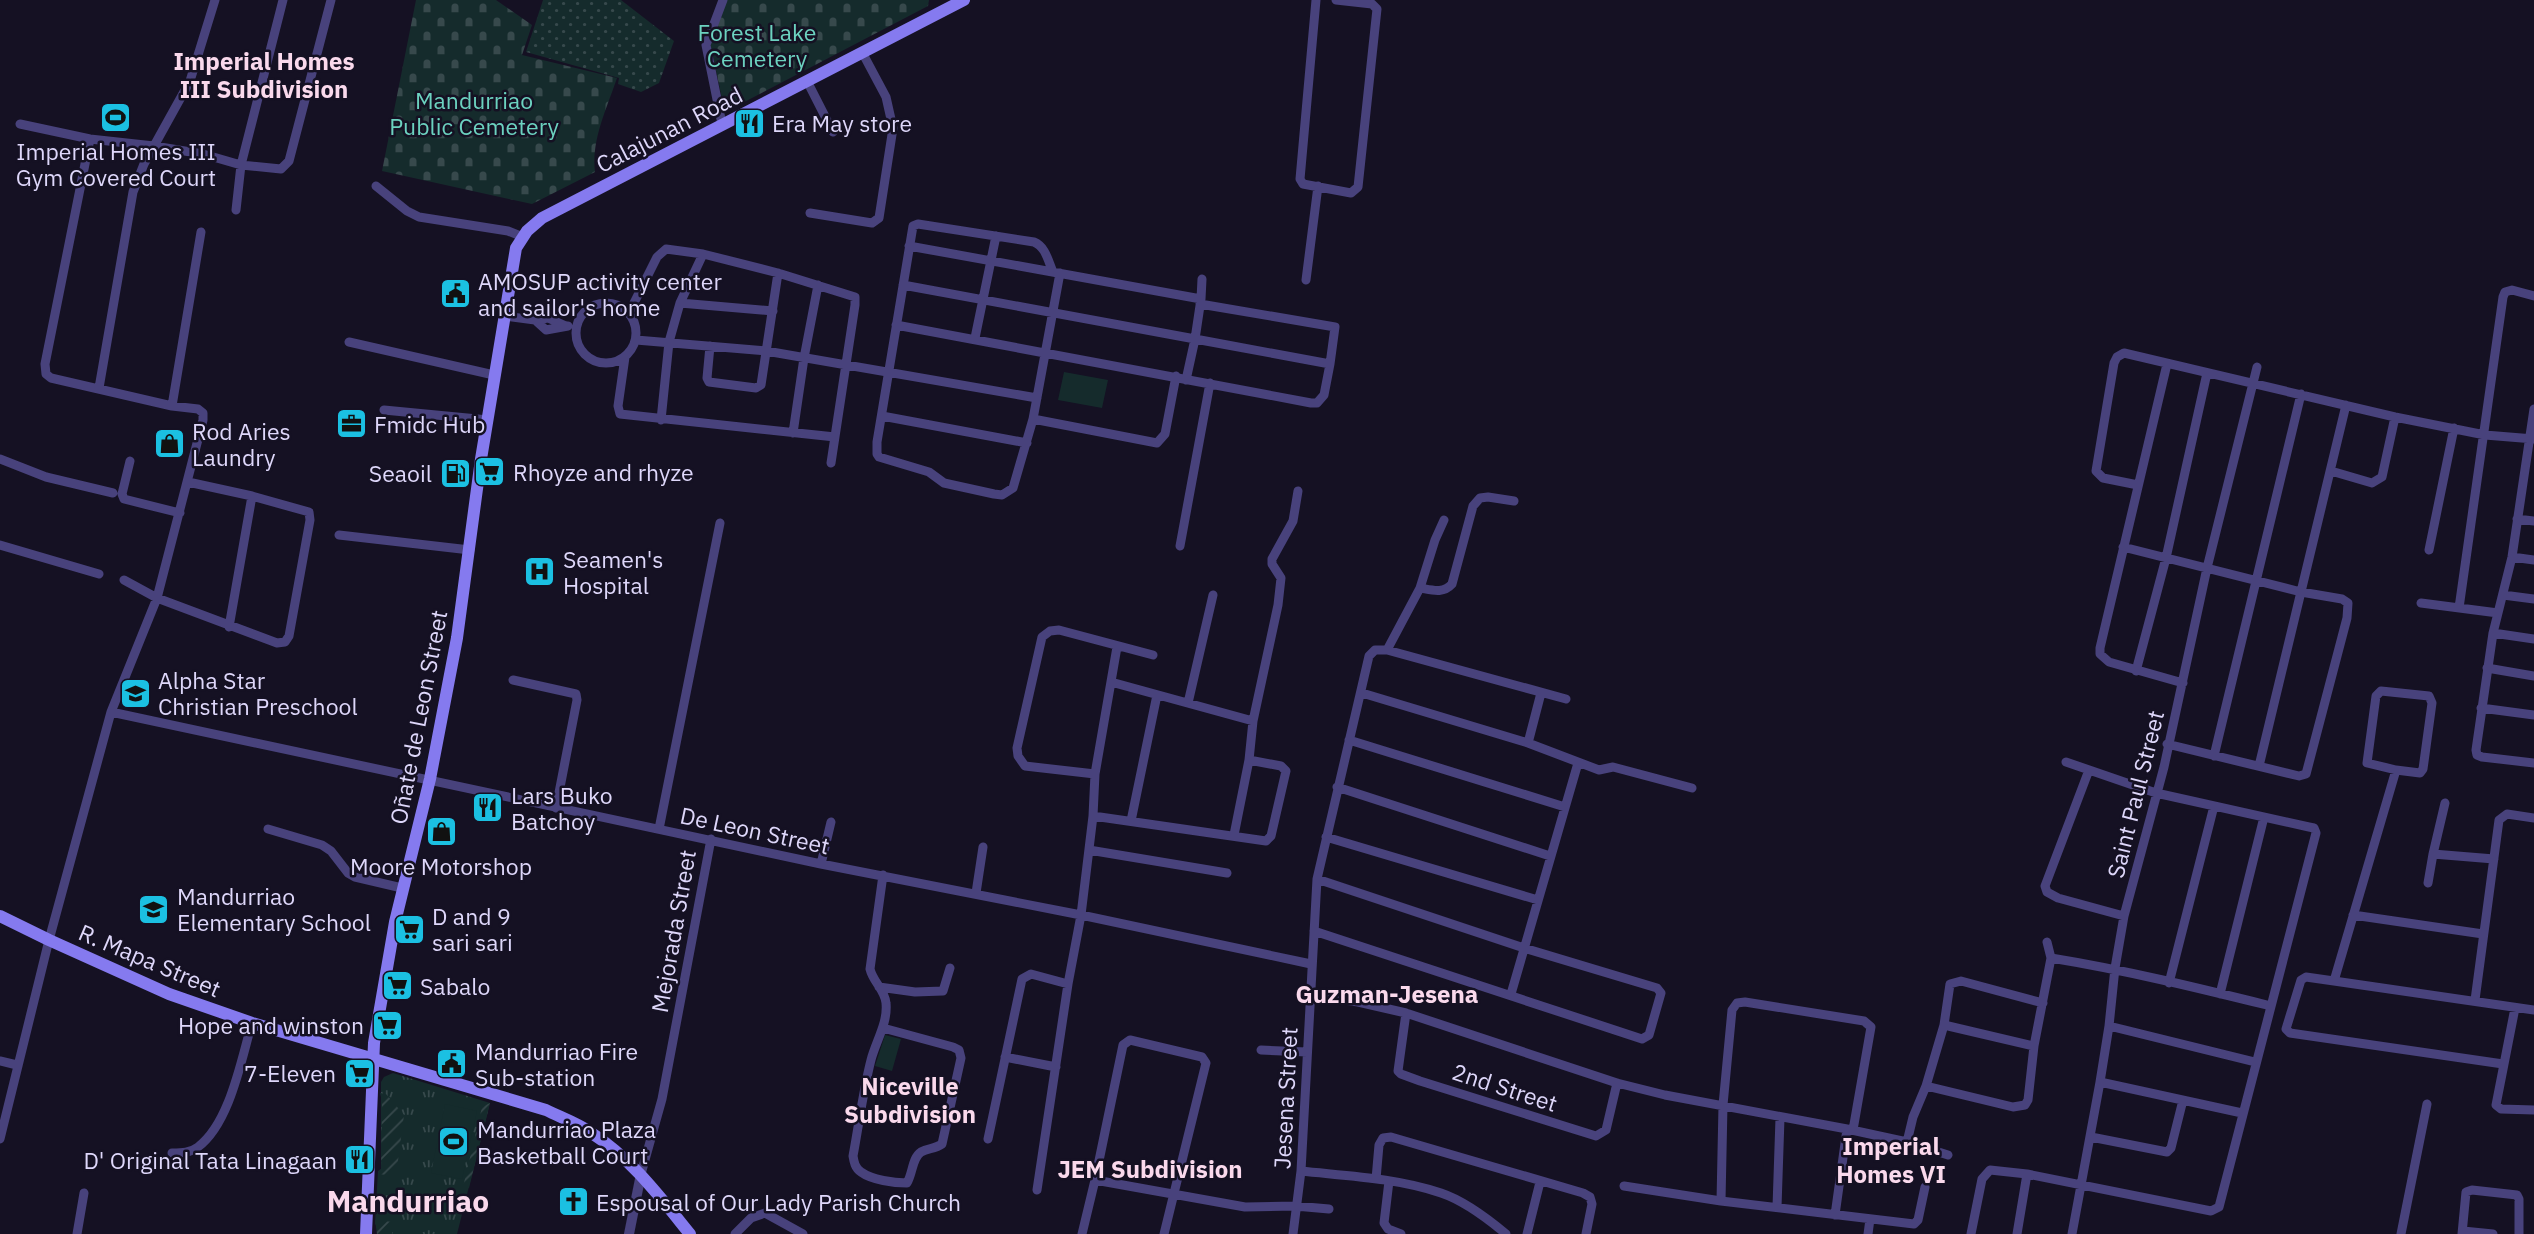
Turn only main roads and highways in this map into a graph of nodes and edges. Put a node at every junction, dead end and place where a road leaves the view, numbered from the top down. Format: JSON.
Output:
{"nodes":[{"id":1,"x":964,"y":0,"type":"edge"},
{"id":2,"x":542,"y":218,"type":"joint"},
{"id":3,"x":0,"y":916,"type":"edge"},
{"id":4,"x":371,"y":1059,"type":"junction"},
{"id":5,"x":366,"y":1234,"type":"edge"},
{"id":6,"x":690,"y":1234,"type":"edge"}],
"edges":[{"from":1,"to":2,"type":"main road","name":"Calajunan Road"},
{"from":2,"to":4,"type":"main road","name":"Oñate de Leon Street"},
{"from":3,"to":4,"type":"main road","name":"R. Mapa Street"},
{"from":4,"to":5,"type":"main road","name":"Oñate de Leon Street"},
{"from":4,"to":6,"type":"main road","name":"R. Mapa Street"}]}
